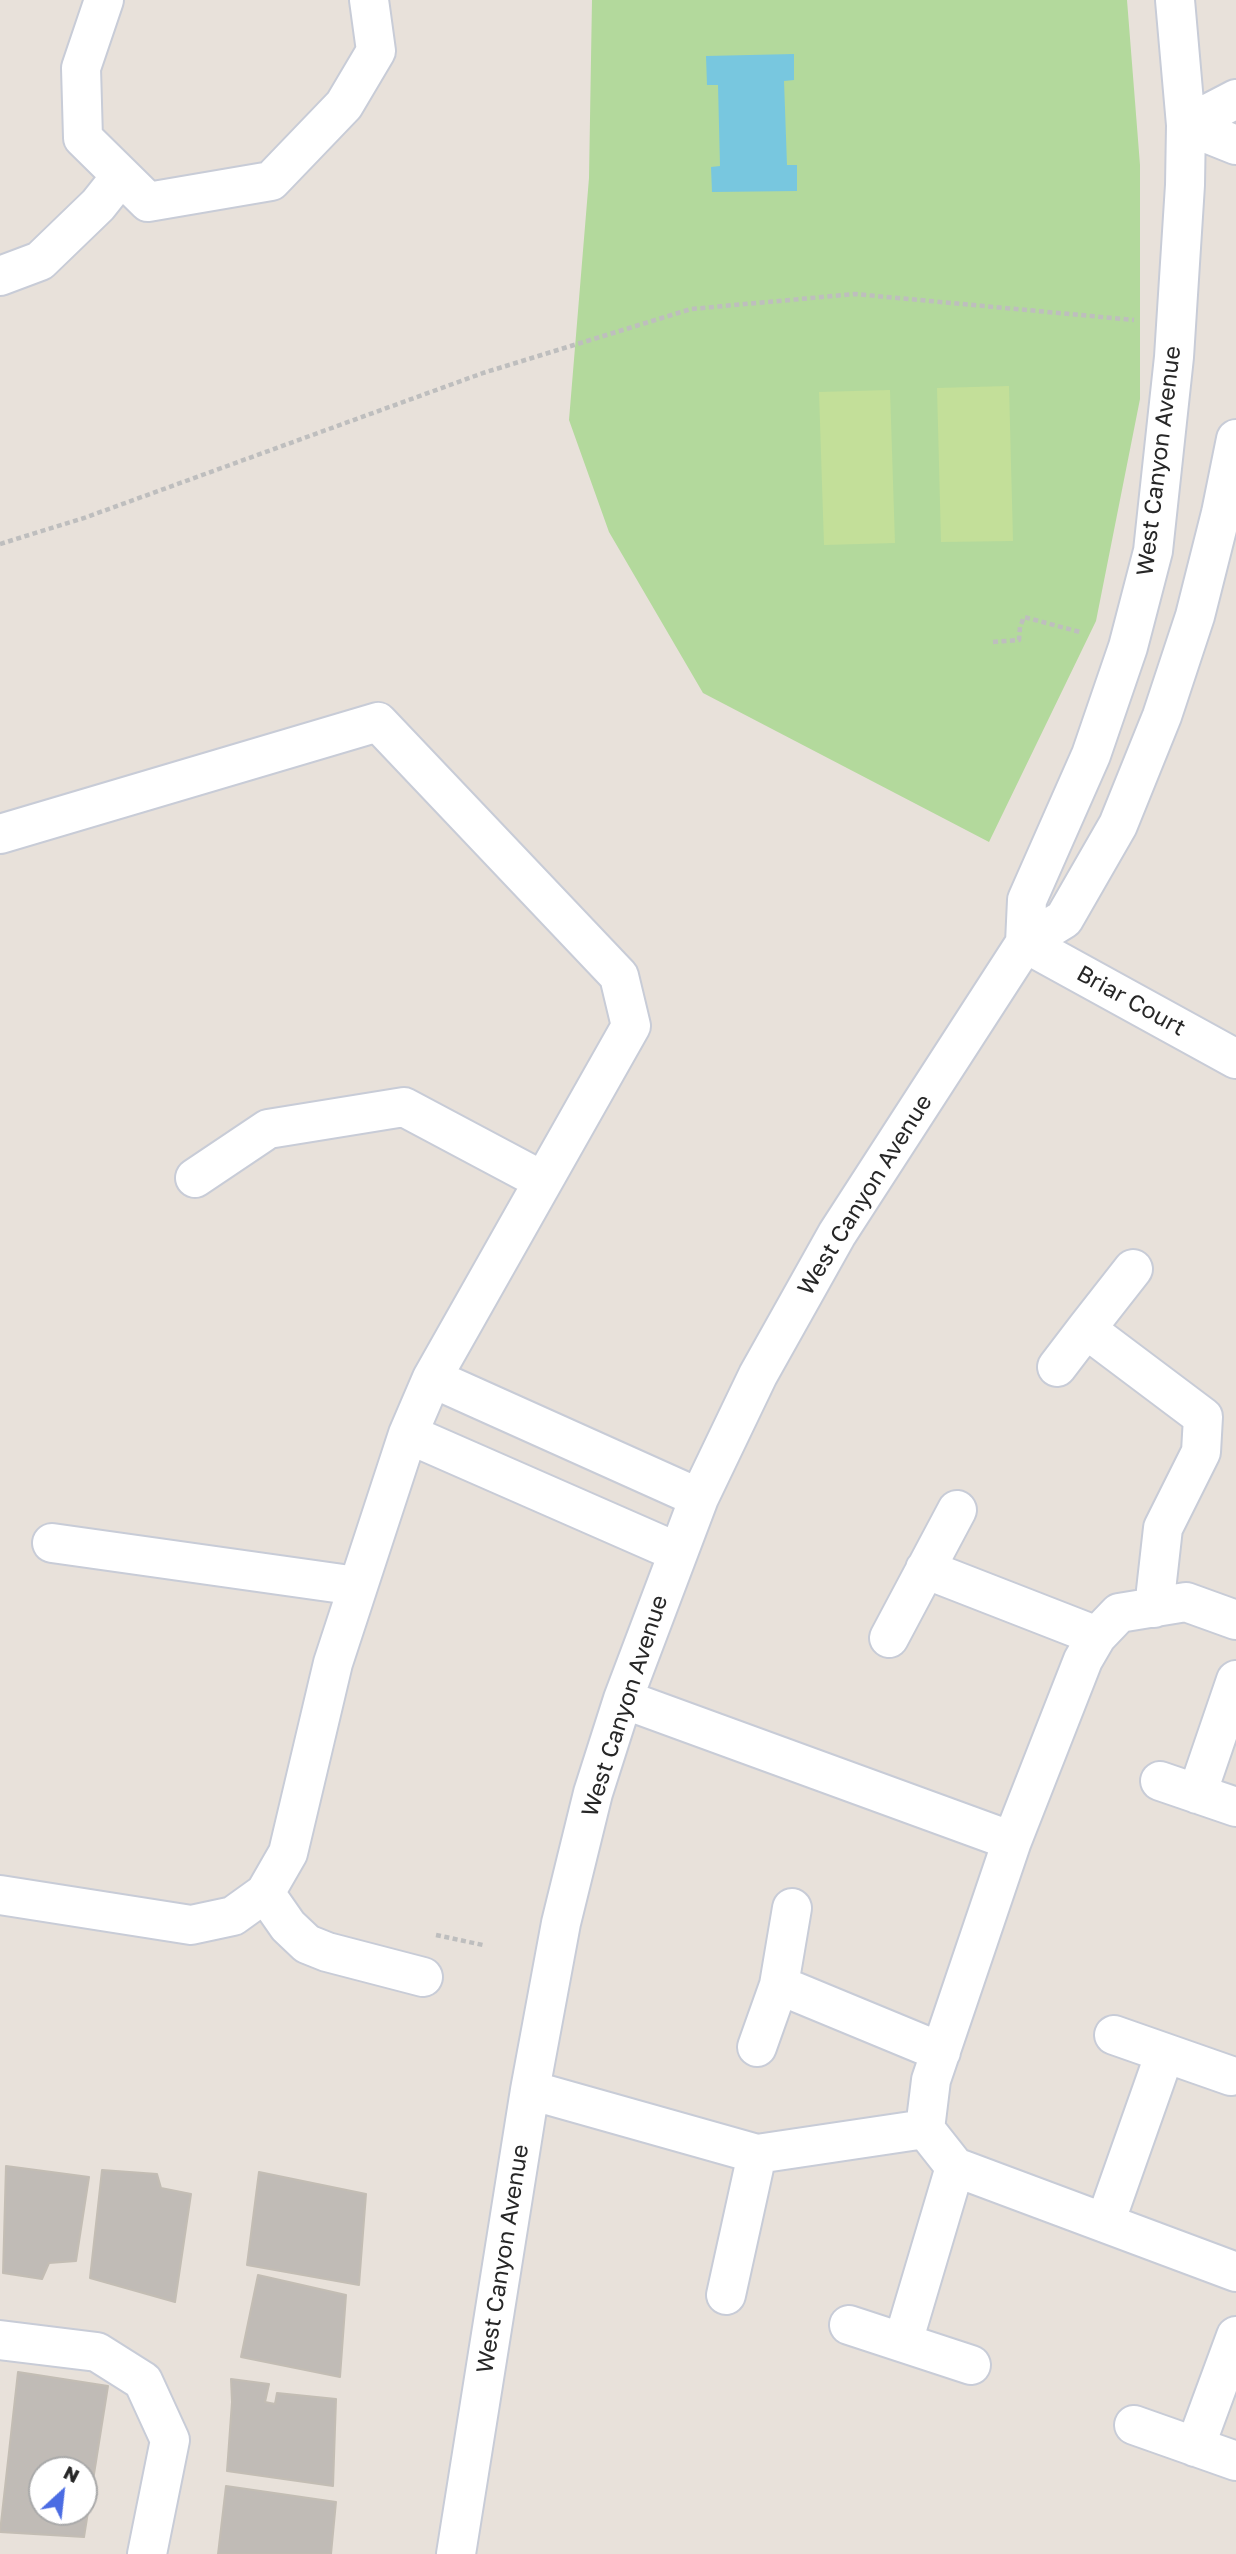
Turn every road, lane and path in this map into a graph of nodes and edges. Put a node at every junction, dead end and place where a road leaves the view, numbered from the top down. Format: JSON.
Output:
{"nodes":[{"id":1,"x":104,"y":0,"type":"edge"},
{"id":2,"x":369,"y":0,"type":"edge"},
{"id":3,"x":1175,"y":0,"type":"edge"},
{"id":4,"x":1236,"y":99,"type":"edge"},
{"id":5,"x":1186,"y":125,"type":"junction"},
{"id":6,"x":1236,"y":145,"type":"edge"},
{"id":7,"x":121,"y":176,"type":"junction"},
{"id":8,"x":0,"y":276,"type":"edge"},
{"id":9,"x":1176,"y":324,"type":"junction"},
{"id":10,"x":1236,"y":439,"type":"edge"},
{"id":11,"x":0,"y":544,"type":"edge"},
{"id":12,"x":1080,"y":632,"type":"dead end"},
{"id":13,"x":993,"y":642,"type":"dead end"},
{"id":14,"x":0,"y":834,"type":"edge"},
{"id":15,"x":1025,"y":943,"type":"junction"},
{"id":16,"x":1236,"y":1059,"type":"edge"},
{"id":17,"x":195,"y":1178,"type":"dead end"},
{"id":18,"x":543,"y":1181,"type":"junction"},
{"id":19,"x":1133,"y":1269,"type":"dead end"},
{"id":20,"x":1086,"y":1329,"type":"junction"},
{"id":21,"x":1057,"y":1367,"type":"dead end"},
{"id":22,"x":432,"y":1378,"type":"junction"},
{"id":23,"x":408,"y":1434,"type":"junction"},
{"id":24,"x":699,"y":1498,"type":"junction"},
{"id":25,"x":957,"y":1510,"type":"dead end"},
{"id":26,"x":52,"y":1543,"type":"dead end"},
{"id":27,"x":677,"y":1552,"type":"junction"},
{"id":28,"x":925,"y":1569,"type":"junction"},
{"id":29,"x":357,"y":1586,"type":"junction"},
{"id":30,"x":1154,"y":1608,"type":"junction"},
{"id":31,"x":1236,"y":1620,"type":"edge"},
{"id":32,"x":1097,"y":1636,"type":"junction"},
{"id":33,"x":889,"y":1639,"type":"dead end"},
{"id":34,"x":1236,"y":1681,"type":"edge"},
{"id":35,"x":623,"y":1699,"type":"junction"},
{"id":36,"x":1160,"y":1781,"type":"dead end"},
{"id":37,"x":1197,"y":1794,"type":"junction"},
{"id":38,"x":1236,"y":1807,"type":"edge"},
{"id":39,"x":1012,"y":1841,"type":"junction"},
{"id":40,"x":265,"y":1893,"type":"junction"},
{"id":41,"x":0,"y":1895,"type":"edge"},
{"id":42,"x":792,"y":1908,"type":"dead end"},
{"id":43,"x":423,"y":1977,"type":"dead end"},
{"id":44,"x":779,"y":1985,"type":"junction"},
{"id":45,"x":1114,"y":2035,"type":"dead end"},
{"id":46,"x":757,"y":2047,"type":"dead end"},
{"id":47,"x":941,"y":2052,"type":"junction"},
{"id":48,"x":1165,"y":2053,"type":"junction"},
{"id":49,"x":1231,"y":2076,"type":"dead end"},
{"id":50,"x":530,"y":2090,"type":"junction"},
{"id":51,"x":925,"y":2129,"type":"junction"},
{"id":52,"x":757,"y":2154,"type":"junction"},
{"id":53,"x":955,"y":2167,"type":"junction"},
{"id":54,"x":1105,"y":2223,"type":"junction"},
{"id":55,"x":1236,"y":2272,"type":"edge"},
{"id":56,"x":726,"y":2295,"type":"dead end"},
{"id":57,"x":849,"y":2325,"type":"dead end"},
{"id":58,"x":1236,"y":2336,"type":"edge"},
{"id":59,"x":0,"y":2340,"type":"edge"},
{"id":60,"x":903,"y":2343,"type":"junction"},
{"id":61,"x":971,"y":2365,"type":"dead end"},
{"id":62,"x":1134,"y":2425,"type":"dead end"},
{"id":63,"x":1195,"y":2446,"type":"junction"},
{"id":64,"x":1236,"y":2461,"type":"edge"},
{"id":65,"x":147,"y":2554,"type":"edge"},
{"id":66,"x":456,"y":2554,"type":"edge"}],
"edges":[{"from":1,"to":7,"type":"street"},
{"from":2,"to":7,"type":"street"},
{"from":3,"to":5,"type":"street","name":"West Canyon Avenue"},
{"from":4,"to":5,"type":"street"},
{"from":5,"to":6,"type":"street"},
{"from":5,"to":9,"type":"street","name":"West Canyon Avenue"},
{"from":7,"to":8,"type":"street"},
{"from":9,"to":11,"type":"path"},
{"from":9,"to":15,"type":"street","name":"West Canyon Avenue"},
{"from":10,"to":15,"type":"street","name":"West Canyon Avenue"},
{"from":12,"to":13,"type":"path"},
{"from":14,"to":18,"type":"street"},
{"from":15,"to":16,"type":"street","name":"Briar Court"},
{"from":15,"to":24,"type":"street","name":"West Canyon Avenue"},
{"from":17,"to":18,"type":"street"},
{"from":18,"to":22,"type":"street"},
{"from":19,"to":20,"type":"street"},
{"from":20,"to":21,"type":"street"},
{"from":20,"to":30,"type":"street"},
{"from":22,"to":23,"type":"street"},
{"from":22,"to":24,"type":"street"},
{"from":23,"to":27,"type":"street"},
{"from":23,"to":29,"type":"street"},
{"from":24,"to":27,"type":"street","name":"West Canyon Avenue"},
{"from":25,"to":28,"type":"street"},
{"from":26,"to":29,"type":"street"},
{"from":27,"to":35,"type":"street","name":"West Canyon Avenue"},
{"from":28,"to":32,"type":"street"},
{"from":28,"to":33,"type":"street"},
{"from":29,"to":40,"type":"street"},
{"from":30,"to":31,"type":"street"},
{"from":30,"to":32,"type":"street"},
{"from":32,"to":39,"type":"street"},
{"from":34,"to":37,"type":"street"},
{"from":35,"to":39,"type":"street"},
{"from":35,"to":50,"type":"street","name":"West Canyon Avenue"},
{"from":36,"to":37,"type":"street"},
{"from":37,"to":38,"type":"street"},
{"from":39,"to":47,"type":"street"},
{"from":40,"to":41,"type":"street"},
{"from":40,"to":43,"type":"street"},
{"from":42,"to":44,"type":"street"},
{"from":44,"to":46,"type":"street"},
{"from":44,"to":47,"type":"street"},
{"from":45,"to":48,"type":"street"},
{"from":47,"to":51,"type":"street"},
{"from":48,"to":49,"type":"street"},
{"from":48,"to":54,"type":"street"},
{"from":50,"to":52,"type":"street"},
{"from":50,"to":66,"type":"street","name":"West Canyon Avenue"},
{"from":51,"to":52,"type":"street"},
{"from":51,"to":53,"type":"street"},
{"from":52,"to":56,"type":"street"},
{"from":53,"to":54,"type":"street"},
{"from":53,"to":60,"type":"street"},
{"from":54,"to":55,"type":"street"},
{"from":57,"to":60,"type":"street"},
{"from":58,"to":63,"type":"street"},
{"from":59,"to":65,"type":"street"},
{"from":60,"to":61,"type":"street"},
{"from":62,"to":63,"type":"street"},
{"from":63,"to":64,"type":"street"}]}
